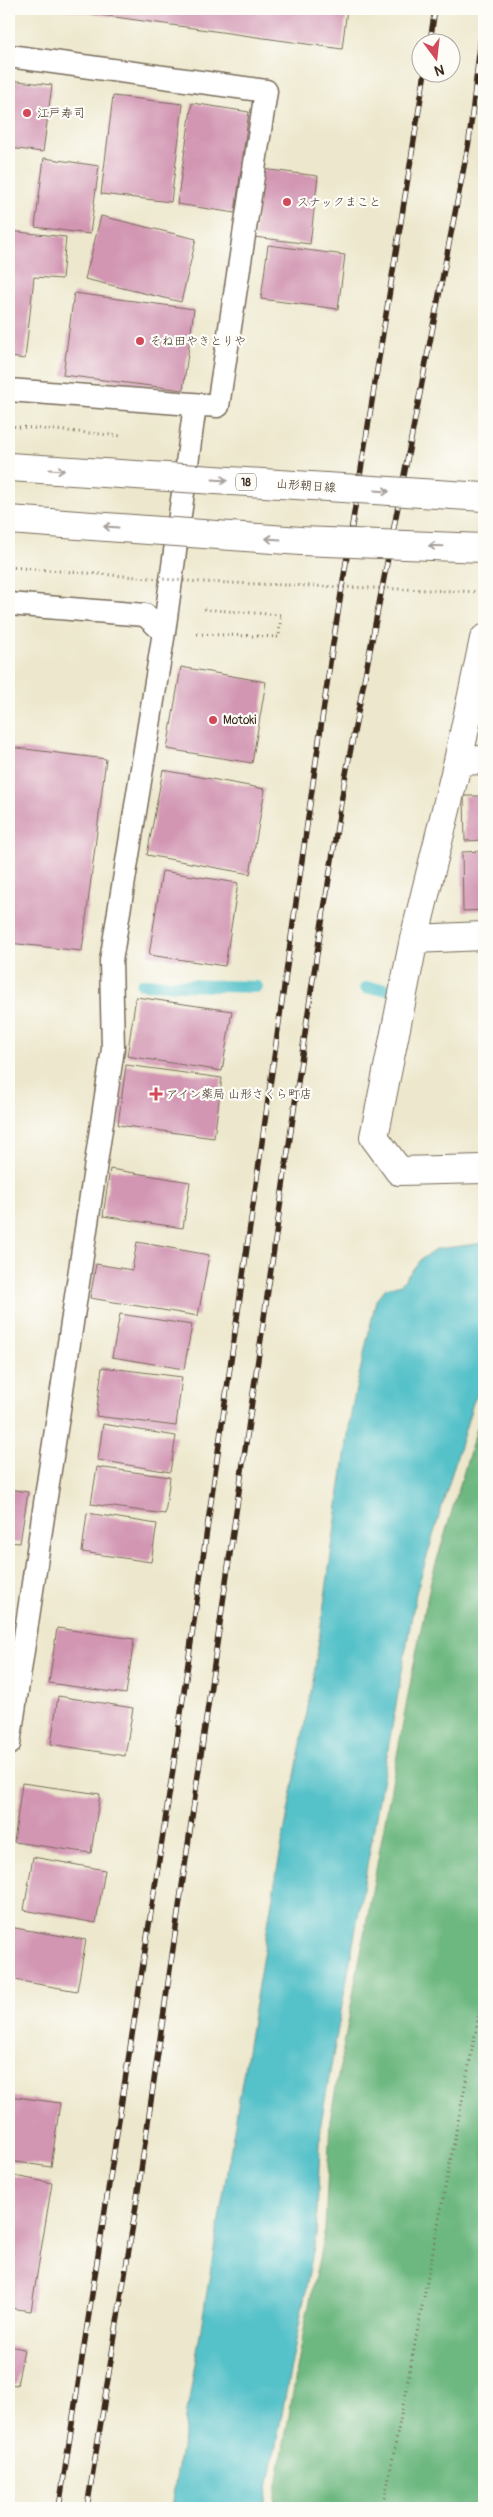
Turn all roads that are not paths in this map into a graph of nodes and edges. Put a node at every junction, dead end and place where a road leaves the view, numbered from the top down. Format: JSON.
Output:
{"nodes":[{"id":1,"x":9,"y":56,"type":"edge"},
{"id":2,"x":9,"y":390,"type":"edge"},
{"id":3,"x":195,"y":405,"type":"junction"},
{"id":4,"x":9,"y":467,"type":"edge"},
{"id":5,"x":484,"y":497,"type":"edge"},
{"id":6,"x":9,"y":520,"type":"edge"},
{"id":7,"x":484,"y":548,"type":"edge"},
{"id":8,"x":9,"y":604,"type":"edge"},
{"id":9,"x":164,"y":632,"type":"junction"},
{"id":10,"x":484,"y":639,"type":"edge"},
{"id":11,"x":484,"y":760,"type":"edge"},
{"id":12,"x":458,"y":761,"type":"junction"},
{"id":13,"x":484,"y":936,"type":"edge"},
{"id":14,"x":414,"y":939,"type":"junction"},
{"id":15,"x":484,"y":1169,"type":"edge"},
{"id":16,"x":9,"y":1744,"type":"edge"}],
"edges":[{"from":1,"to":3,"type":"lane"},
{"from":2,"to":3,"type":"lane"},
{"from":3,"to":9,"type":"lane"},
{"from":4,"to":5,"type":"main road","name":"山形朝日線","number":"18","one_way":true,"bridge":true},
{"from":7,"to":6,"type":"main road","one_way":true,"bridge":true},
{"from":8,"to":9,"type":"lane"},
{"from":9,"to":16,"type":"lane"},
{"from":10,"to":12,"type":"main road"},
{"from":11,"to":12,"type":"main road"},
{"from":12,"to":14,"type":"main road"},
{"from":13,"to":14,"type":"main road"},
{"from":14,"to":15,"type":"main road"}]}
